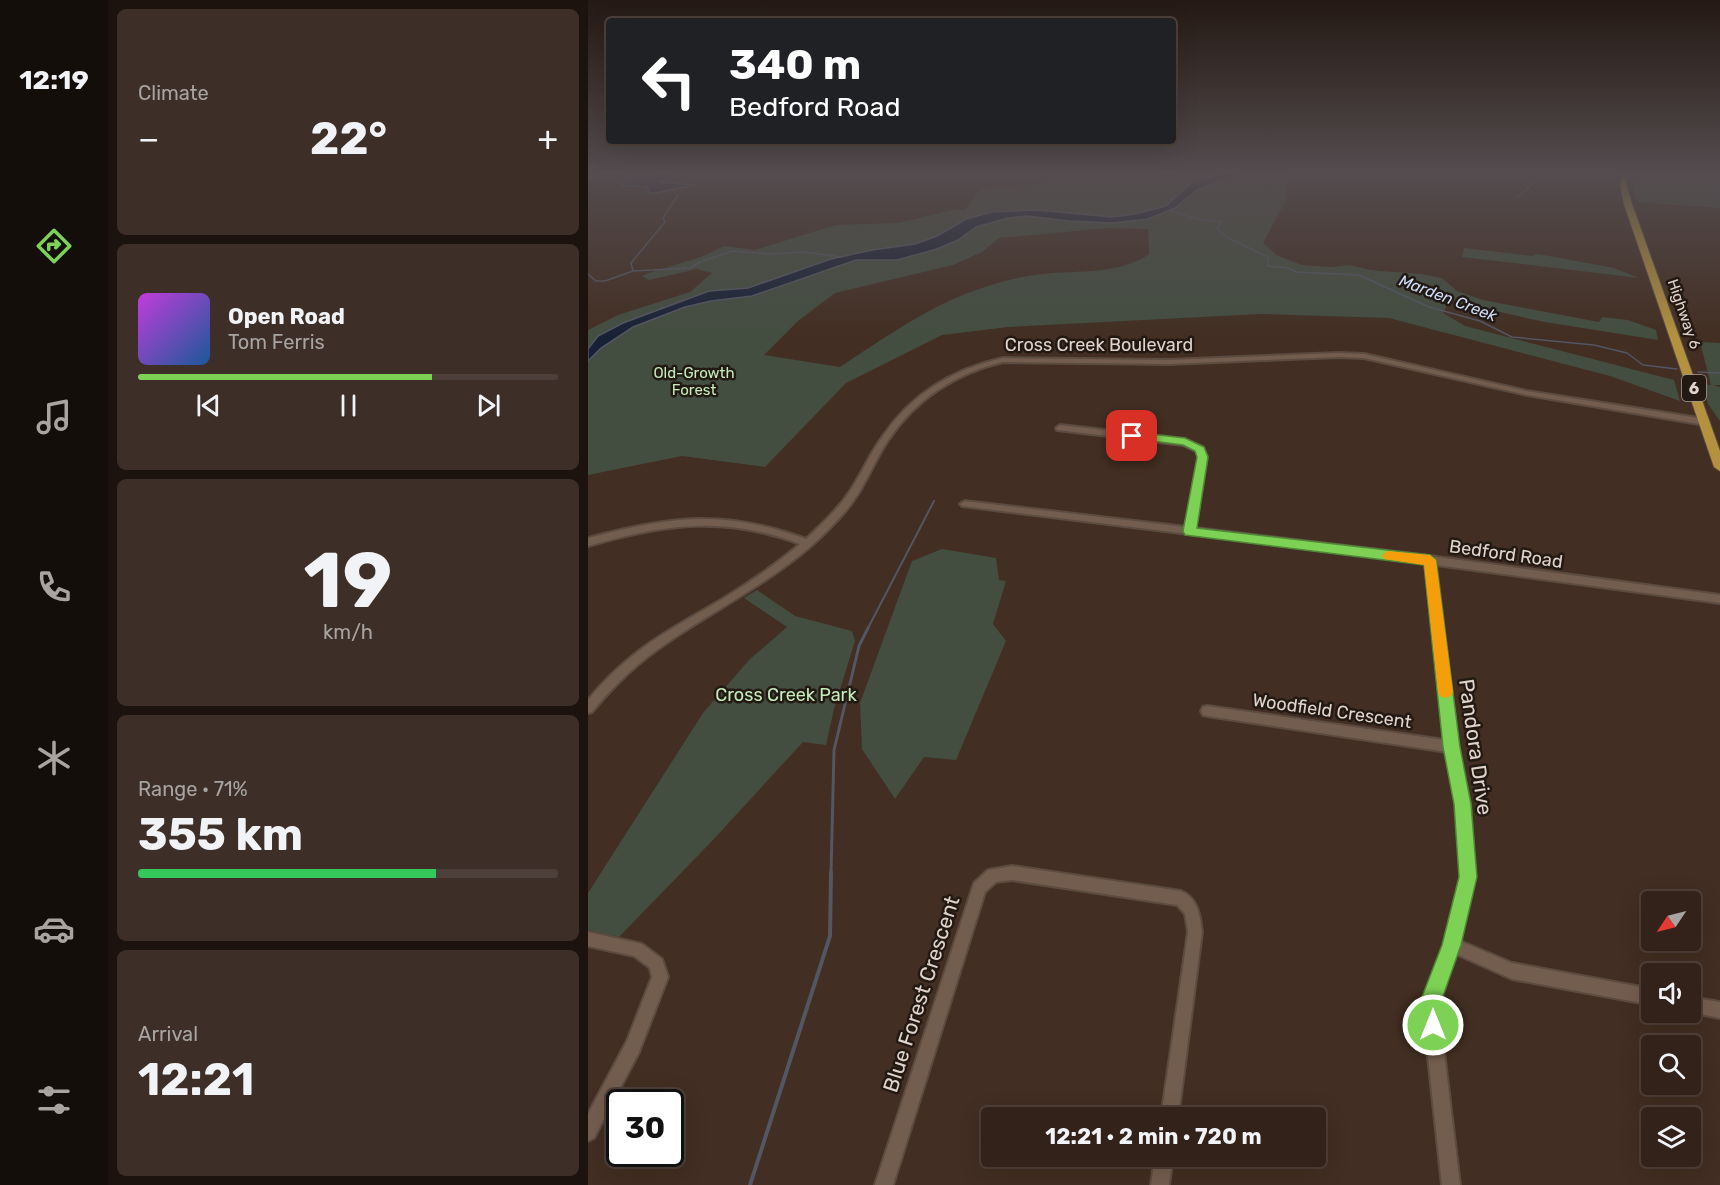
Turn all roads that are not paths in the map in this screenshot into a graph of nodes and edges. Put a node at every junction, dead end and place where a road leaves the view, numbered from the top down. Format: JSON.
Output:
{"nodes":[{"id":1,"x":1636,"y":227,"type":"edge"},
{"id":2,"x":1705,"y":422,"type":"junction"},
{"id":3,"x":1060,"y":428,"type":"dead end"},
{"id":4,"x":1720,"y":467,"type":"edge"},
{"id":5,"x":965,"y":504,"type":"dead end"},
{"id":6,"x":1190,"y":531,"type":"junction"},
{"id":7,"x":588,"y":542,"type":"edge"},
{"id":8,"x":808,"y":543,"type":"junction"},
{"id":9,"x":1430,"y":560,"type":"junction"},
{"id":10,"x":1720,"y":599,"type":"edge"},
{"id":11,"x":588,"y":708,"type":"edge"},
{"id":12,"x":1207,"y":711,"type":"dead end"},
{"id":13,"x":1452,"y":747,"type":"junction"},
{"id":14,"x":588,"y":939,"type":"edge"},
{"id":15,"x":1452,"y":945,"type":"junction"},
{"id":16,"x":1641,"y":996,"type":"edge"},
{"id":17,"x":1701,"y":1007,"type":"edge"},
{"id":18,"x":1720,"y":1010,"type":"edge"},
{"id":19,"x":1171,"y":1107,"type":"edge"},
{"id":20,"x":588,"y":1132,"type":"edge"},
{"id":21,"x":1162,"y":1167,"type":"edge"},
{"id":22,"x":884,"y":1185,"type":"edge"},
{"id":23,"x":1160,"y":1185,"type":"edge"},
{"id":24,"x":1451,"y":1185,"type":"edge"}],
"edges":[{"from":1,"to":2,"type":"main road","name":"Highway 6","number":"6"},
{"from":2,"to":4,"type":"main road","name":"Highway 6","number":"6"},
{"from":2,"to":8,"type":"street","name":"Cross Creek Boulevard"},
{"from":3,"to":6,"type":"street"},
{"from":5,"to":6,"type":"street","name":"Bedford Road"},
{"from":6,"to":9,"type":"street","name":"Bedford Road"},
{"from":7,"to":8,"type":"street"},
{"from":8,"to":11,"type":"street","name":"Cross Creek Boulevard"},
{"from":9,"to":10,"type":"street","name":"Bedford Road"},
{"from":9,"to":13,"type":"street","name":"Pandora Drive"},
{"from":12,"to":13,"type":"street","name":"Woodfield Crescent"},
{"from":13,"to":15,"type":"street","name":"Pandora Drive"},
{"from":14,"to":20,"type":"street"},
{"from":15,"to":16,"type":"street"},
{"from":15,"to":24,"type":"street","name":"Pandora Drive"},
{"from":17,"to":18,"type":"street"},
{"from":19,"to":22,"type":"street","name":"Blue Forest Crescent"},
{"from":21,"to":23,"type":"street"}]}
